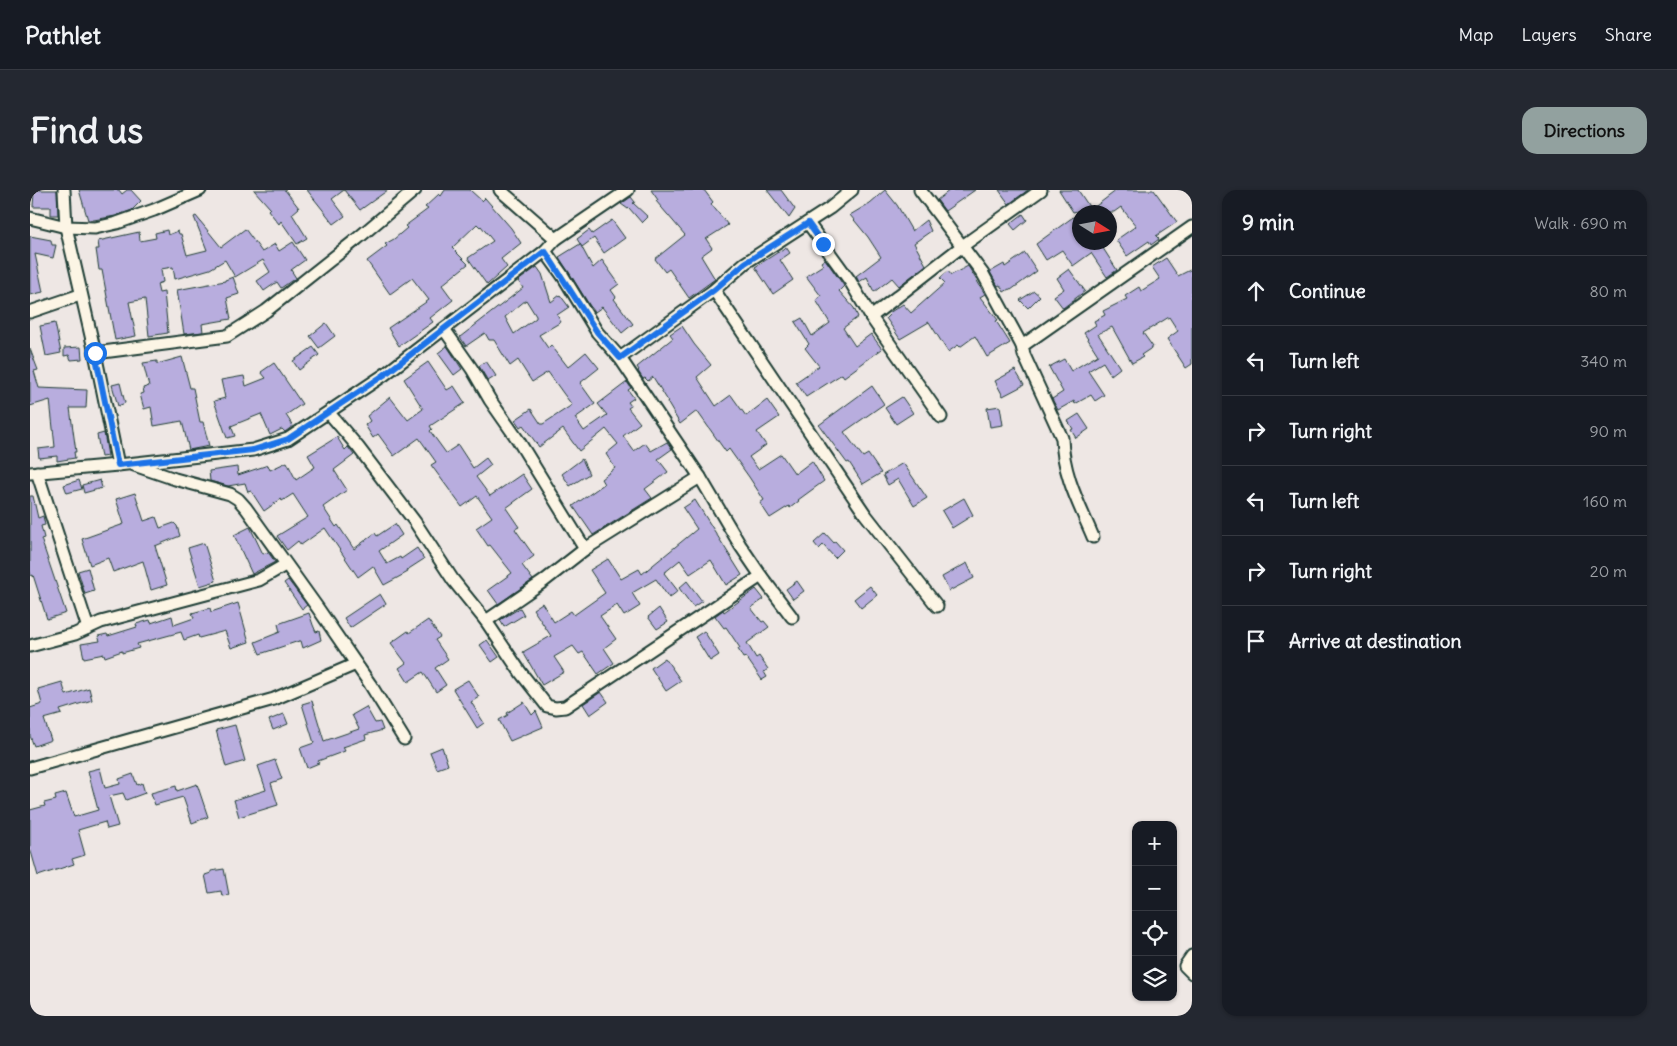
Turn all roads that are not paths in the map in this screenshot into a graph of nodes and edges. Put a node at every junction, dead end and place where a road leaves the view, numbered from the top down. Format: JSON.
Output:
{"nodes":[{"id":1,"x":64,"y":190,"type":"edge"},
{"id":2,"x":200,"y":190,"type":"edge"},
{"id":3,"x":415,"y":190,"type":"edge"},
{"id":4,"x":500,"y":190,"type":"edge"},
{"id":5,"x":628,"y":190,"type":"edge"},
{"id":6,"x":852,"y":190,"type":"edge"},
{"id":7,"x":920,"y":190,"type":"edge"},
{"id":8,"x":1041,"y":190,"type":"edge"},
{"id":9,"x":30,"y":218,"type":"edge"},
{"id":10,"x":808,"y":223,"type":"junction"},
{"id":11,"x":66,"y":227,"type":"junction"},
{"id":12,"x":1192,"y":227,"type":"edge"},
{"id":13,"x":556,"y":239,"type":"junction"},
{"id":14,"x":961,"y":247,"type":"junction"},
{"id":15,"x":545,"y":251,"type":"junction"},
{"id":16,"x":714,"y":290,"type":"junction"},
{"id":17,"x":80,"y":295,"type":"junction"},
{"id":18,"x":30,"y":312,"type":"edge"},
{"id":19,"x":871,"y":316,"type":"junction"},
{"id":20,"x":444,"y":328,"type":"junction"},
{"id":21,"x":1022,"y":346,"type":"junction"},
{"id":22,"x":95,"y":353,"type":"junction"},
{"id":23,"x":620,"y":358,"type":"junction"},
{"id":24,"x":329,"y":413,"type":"junction"},
{"id":25,"x":941,"y":416,"type":"dead end"},
{"id":26,"x":124,"y":464,"type":"junction"},
{"id":27,"x":33,"y":472,"type":"edge"},
{"id":28,"x":700,"y":477,"type":"junction"},
{"id":29,"x":1093,"y":537,"type":"dead end"},
{"id":30,"x":585,"y":549,"type":"junction"},
{"id":31,"x":286,"y":565,"type":"junction"},
{"id":32,"x":761,"y":576,"type":"junction"},
{"id":33,"x":937,"y":606,"type":"dead end"},
{"id":34,"x":792,"y":617,"type":"dead end"},
{"id":35,"x":486,"y":621,"type":"junction"},
{"id":36,"x":88,"y":628,"type":"junction"},
{"id":37,"x":30,"y":646,"type":"edge"},
{"id":38,"x":356,"y":664,"type":"junction"},
{"id":39,"x":404,"y":739,"type":"dead end"},
{"id":40,"x":30,"y":768,"type":"edge"},
{"id":41,"x":1192,"y":956,"type":"edge"},
{"id":42,"x":1192,"y":973,"type":"edge"}],
"edges":[{"from":1,"to":11,"type":"street"},
{"from":2,"to":11,"type":"street"},
{"from":3,"to":22,"type":"street"},
{"from":4,"to":13,"type":"street"},
{"from":5,"to":13,"type":"street"},
{"from":6,"to":10,"type":"street"},
{"from":7,"to":14,"type":"street"},
{"from":8,"to":14,"type":"street"},
{"from":9,"to":11,"type":"street"},
{"from":10,"to":16,"type":"street"},
{"from":10,"to":19,"type":"street"},
{"from":11,"to":17,"type":"street"},
{"from":12,"to":21,"type":"street"},
{"from":13,"to":15,"type":"street"},
{"from":14,"to":19,"type":"street"},
{"from":14,"to":21,"type":"street"},
{"from":15,"to":20,"type":"street"},
{"from":15,"to":23,"type":"street"},
{"from":16,"to":23,"type":"street"},
{"from":16,"to":33,"type":"street"},
{"from":17,"to":18,"type":"street"},
{"from":17,"to":22,"type":"street"},
{"from":19,"to":25,"type":"street"},
{"from":20,"to":24,"type":"street"},
{"from":20,"to":30,"type":"street"},
{"from":21,"to":29,"type":"street"},
{"from":22,"to":26,"type":"street"},
{"from":23,"to":28,"type":"street"},
{"from":24,"to":26,"type":"street"},
{"from":24,"to":35,"type":"street"},
{"from":26,"to":27,"type":"street"},
{"from":26,"to":31,"type":"street"},
{"from":27,"to":36,"type":"street"},
{"from":28,"to":30,"type":"street"},
{"from":28,"to":32,"type":"street"},
{"from":30,"to":35,"type":"street"},
{"from":31,"to":36,"type":"street"},
{"from":31,"to":38,"type":"street"},
{"from":32,"to":34,"type":"street"},
{"from":32,"to":35,"type":"street"},
{"from":36,"to":37,"type":"street"},
{"from":38,"to":39,"type":"street"},
{"from":38,"to":40,"type":"street"},
{"from":41,"to":42,"type":"street"}]}
